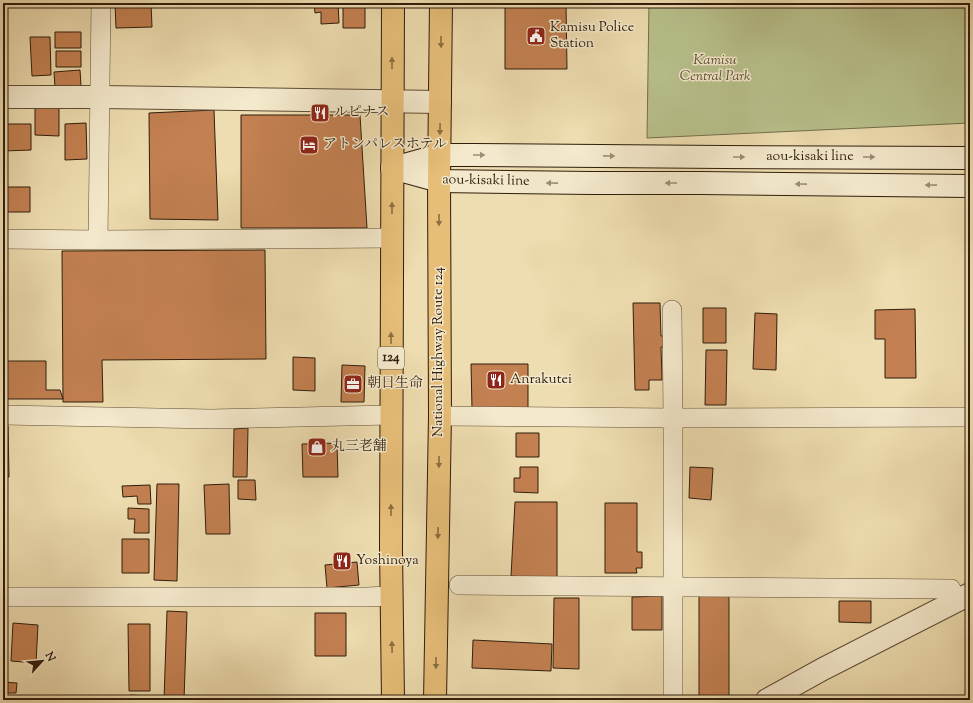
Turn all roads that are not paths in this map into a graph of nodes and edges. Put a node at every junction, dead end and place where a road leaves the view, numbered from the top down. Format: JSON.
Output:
{"nodes":[{"id":1,"x":102,"y":3,"type":"edge"},
{"id":2,"x":392,"y":3,"type":"edge"},
{"id":3,"x":441,"y":3,"type":"edge"},
{"id":4,"x":3,"y":97,"type":"edge"},
{"id":5,"x":101,"y":97,"type":"junction"},
{"id":6,"x":392,"y":102,"type":"junction"},
{"id":7,"x":440,"y":102,"type":"junction"},
{"id":8,"x":440,"y":155,"type":"junction"},
{"id":9,"x":970,"y":158,"type":"edge"},
{"id":10,"x":392,"y":168,"type":"junction"},
{"id":11,"x":439,"y":181,"type":"junction"},
{"id":12,"x":970,"y":186,"type":"edge"},
{"id":13,"x":391,"y":238,"type":"junction"},
{"id":14,"x":3,"y":239,"type":"edge"},
{"id":15,"x":98,"y":240,"type":"junction"},
{"id":16,"x":672,"y":310,"type":"dead end"},
{"id":17,"x":391,"y":414,"type":"junction"},
{"id":18,"x":3,"y":415,"type":"edge"},
{"id":19,"x":440,"y":416,"type":"junction"},
{"id":20,"x":673,"y":418,"type":"junction"},
{"id":21,"x":970,"y":418,"type":"edge"},
{"id":22,"x":459,"y":585,"type":"dead end"},
{"id":23,"x":673,"y":587,"type":"junction"},
{"id":24,"x":391,"y":596,"type":"junction"},
{"id":25,"x":3,"y":597,"type":"edge"},
{"id":26,"x":964,"y":597,"type":"edge"},
{"id":27,"x":393,"y":700,"type":"edge"},
{"id":28,"x":436,"y":700,"type":"edge"},
{"id":29,"x":673,"y":700,"type":"edge"},
{"id":30,"x":767,"y":700,"type":"edge"}],
"edges":[{"from":1,"to":5,"type":"street"},
{"from":6,"to":2,"type":"highway","number":"124","one_way":true},
{"from":3,"to":7,"type":"highway","name":"National Highway Route 124","one_way":true},
{"from":4,"to":5,"type":"main road"},
{"from":5,"to":6,"type":"main road"},
{"from":5,"to":15,"type":"street"},
{"from":6,"to":7,"type":"main road"},
{"from":6,"to":10,"type":"highway","number":"124"},
{"from":7,"to":8,"type":"highway","name":"National Highway Route 124","one_way":true},
{"from":8,"to":9,"type":"main road","name":"aou-kisaki line","one_way":true},
{"from":8,"to":10,"type":"main road","name":"aou-kisaki line"},
{"from":8,"to":11,"type":"highway","name":"National Highway Route 124"},
{"from":10,"to":11,"type":"main road","name":"aou-kisaki line"},
{"from":13,"to":10,"type":"highway","number":"124","one_way":true},
{"from":12,"to":11,"type":"main road","name":"aou-kisaki line","one_way":true},
{"from":11,"to":19,"type":"highway","name":"National Highway Route 124","one_way":true},
{"from":13,"to":15,"type":"street"},
{"from":17,"to":13,"type":"highway","number":"124","one_way":true},
{"from":14,"to":15,"type":"street"},
{"from":16,"to":20,"type":"street"},
{"from":17,"to":18,"type":"street"},
{"from":24,"to":17,"type":"highway","number":"124","one_way":true},
{"from":19,"to":20,"type":"street"},
{"from":19,"to":28,"type":"highway","name":"National Highway Route 124","one_way":true},
{"from":20,"to":21,"type":"street"},
{"from":20,"to":23,"type":"street"},
{"from":22,"to":23,"type":"street"},
{"from":23,"to":26,"type":"street"},
{"from":23,"to":29,"type":"street"},
{"from":24,"to":25,"type":"street"},
{"from":27,"to":24,"type":"highway","number":"124","one_way":true},
{"from":26,"to":30,"type":"main road"}]}
